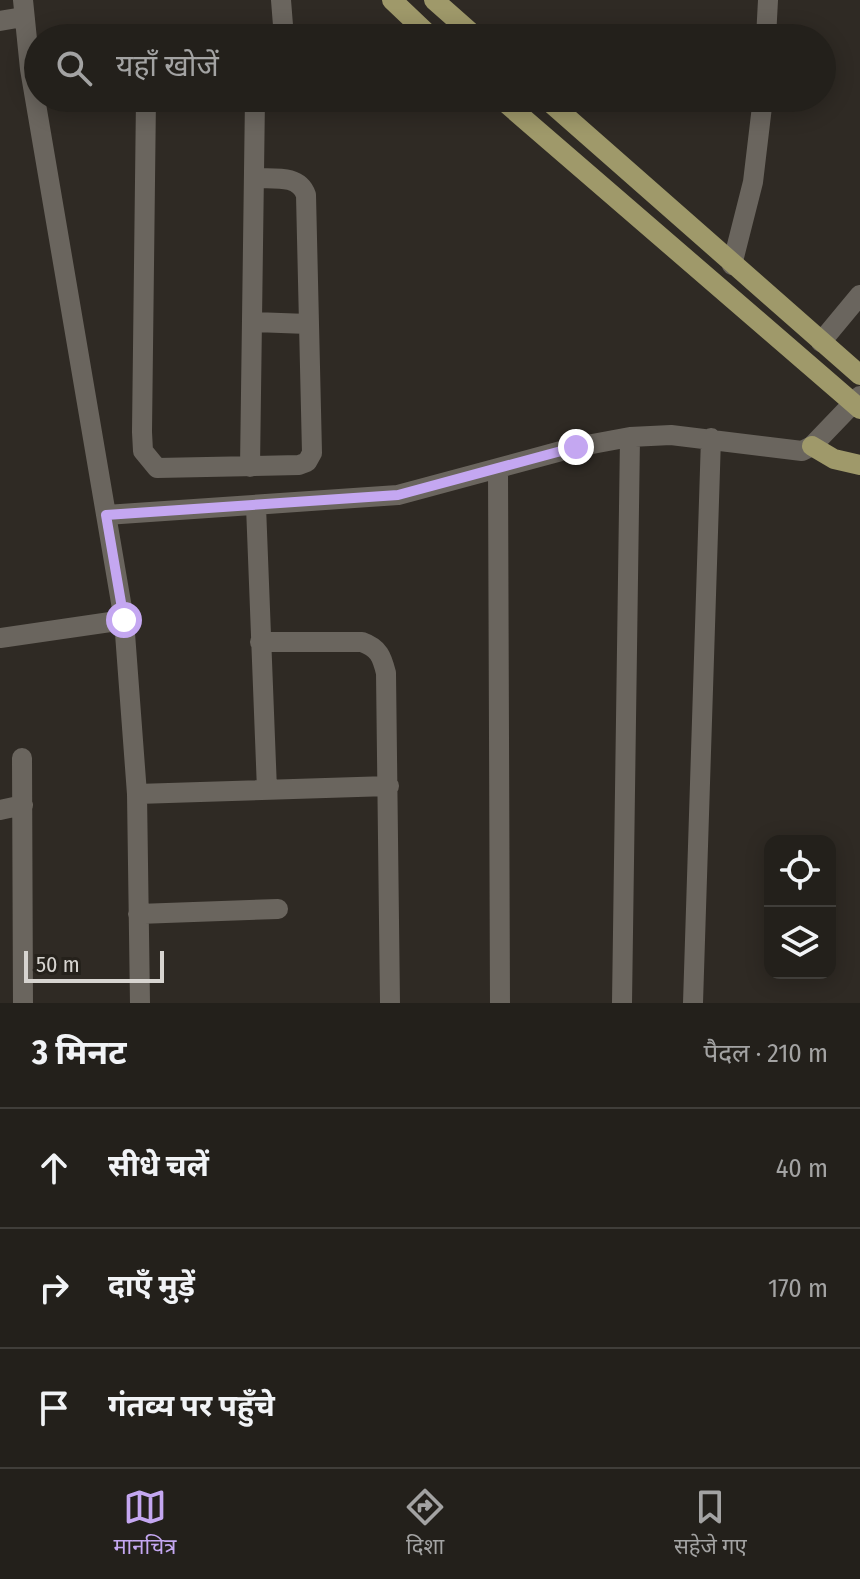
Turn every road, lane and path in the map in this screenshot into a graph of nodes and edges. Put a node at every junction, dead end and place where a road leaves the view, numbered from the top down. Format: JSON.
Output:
{"nodes":[{"id":1,"x":281,"y":0,"type":"edge"},
{"id":2,"x":392,"y":0,"type":"edge"},
{"id":3,"x":434,"y":0,"type":"edge"},
{"id":4,"x":768,"y":0,"type":"edge"},
{"id":5,"x":23,"y":8,"type":"edge"},
{"id":6,"x":0,"y":21,"type":"edge"},
{"id":7,"x":283,"y":24,"type":"edge"},
{"id":8,"x":417,"y":24,"type":"edge"},
{"id":9,"x":461,"y":24,"type":"edge"},
{"id":10,"x":767,"y":24,"type":"edge"},
{"id":11,"x":40,"y":112,"type":"edge"},
{"id":12,"x":146,"y":112,"type":"edge"},
{"id":13,"x":255,"y":112,"type":"edge"},
{"id":14,"x":516,"y":112,"type":"edge"},
{"id":15,"x":561,"y":112,"type":"edge"},
{"id":16,"x":761,"y":112,"type":"edge"},
{"id":17,"x":254,"y":178,"type":"junction"},
{"id":18,"x":732,"y":265,"type":"junction"},
{"id":19,"x":860,"y":295,"type":"edge"},
{"id":20,"x":252,"y":322,"type":"junction"},
{"id":21,"x":308,"y":324,"type":"junction"},
{"id":22,"x":821,"y":342,"type":"junction"},
{"id":23,"x":860,"y":375,"type":"edge"},
{"id":24,"x":858,"y":403,"type":"edge"},
{"id":25,"x":630,"y":437,"type":"junction"},
{"id":26,"x":711,"y":438,"type":"junction"},
{"id":27,"x":812,"y":446,"type":"junction"},
{"id":28,"x":860,"y":465,"type":"edge"},
{"id":29,"x":250,"y":467,"type":"junction"},
{"id":30,"x":498,"y":469,"type":"junction"},
{"id":31,"x":256,"y":506,"type":"junction"},
{"id":32,"x":106,"y":515,"type":"junction"},
{"id":33,"x":124,"y":620,"type":"junction"},
{"id":34,"x":0,"y":638,"type":"edge"},
{"id":35,"x":260,"y":642,"type":"junction"},
{"id":36,"x":22,"y":758,"type":"dead end"},
{"id":37,"x":389,"y":786,"type":"junction"},
{"id":38,"x":267,"y":790,"type":"junction"},
{"id":39,"x":137,"y":794,"type":"junction"},
{"id":40,"x":23,"y":805,"type":"junction"},
{"id":41,"x":0,"y":810,"type":"edge"},
{"id":42,"x":278,"y":909,"type":"dead end"},
{"id":43,"x":138,"y":914,"type":"junction"},
{"id":44,"x":21,"y":927,"type":"junction"},
{"id":45,"x":0,"y":928,"type":"edge"},
{"id":46,"x":23,"y":1003,"type":"edge"},
{"id":47,"x":140,"y":1003,"type":"edge"},
{"id":48,"x":390,"y":1003,"type":"edge"},
{"id":49,"x":500,"y":1003,"type":"edge"},
{"id":50,"x":622,"y":1003,"type":"edge"},
{"id":51,"x":693,"y":1003,"type":"edge"}],
"edges":[{"from":1,"to":7,"type":"street"},
{"from":2,"to":8,"type":"main road"},
{"from":3,"to":9,"type":"main road"},
{"from":4,"to":10,"type":"street"},
{"from":5,"to":6,"type":"street"},
{"from":11,"to":32,"type":"street"},
{"from":12,"to":29,"type":"street"},
{"from":13,"to":17,"type":"street"},
{"from":14,"to":24,"type":"main road"},
{"from":15,"to":18,"type":"main road"},
{"from":16,"to":18,"type":"street"},
{"from":17,"to":20,"type":"street"},
{"from":17,"to":21,"type":"street"},
{"from":18,"to":22,"type":"main road"},
{"from":19,"to":22,"type":"street"},
{"from":20,"to":21,"type":"street"},
{"from":20,"to":29,"type":"street"},
{"from":21,"to":29,"type":"street"},
{"from":22,"to":23,"type":"main road"},
{"from":24,"to":27,"type":"street"},
{"from":25,"to":26,"type":"street"},
{"from":25,"to":30,"type":"street"},
{"from":25,"to":50,"type":"street"},
{"from":26,"to":27,"type":"street"},
{"from":26,"to":51,"type":"street"},
{"from":27,"to":28,"type":"main road"},
{"from":30,"to":31,"type":"street"},
{"from":30,"to":49,"type":"street"},
{"from":31,"to":32,"type":"street"},
{"from":31,"to":35,"type":"street"},
{"from":32,"to":33,"type":"street"},
{"from":33,"to":34,"type":"street"},
{"from":33,"to":39,"type":"street"},
{"from":35,"to":37,"type":"street"},
{"from":35,"to":38,"type":"street"},
{"from":36,"to":40,"type":"street"},
{"from":37,"to":38,"type":"street"},
{"from":37,"to":48,"type":"street"},
{"from":38,"to":39,"type":"street"},
{"from":39,"to":43,"type":"street"},
{"from":40,"to":41,"type":"street"},
{"from":40,"to":44,"type":"street"},
{"from":42,"to":43,"type":"street"},
{"from":43,"to":47,"type":"street"},
{"from":44,"to":45,"type":"street"},
{"from":44,"to":46,"type":"street"}]}
